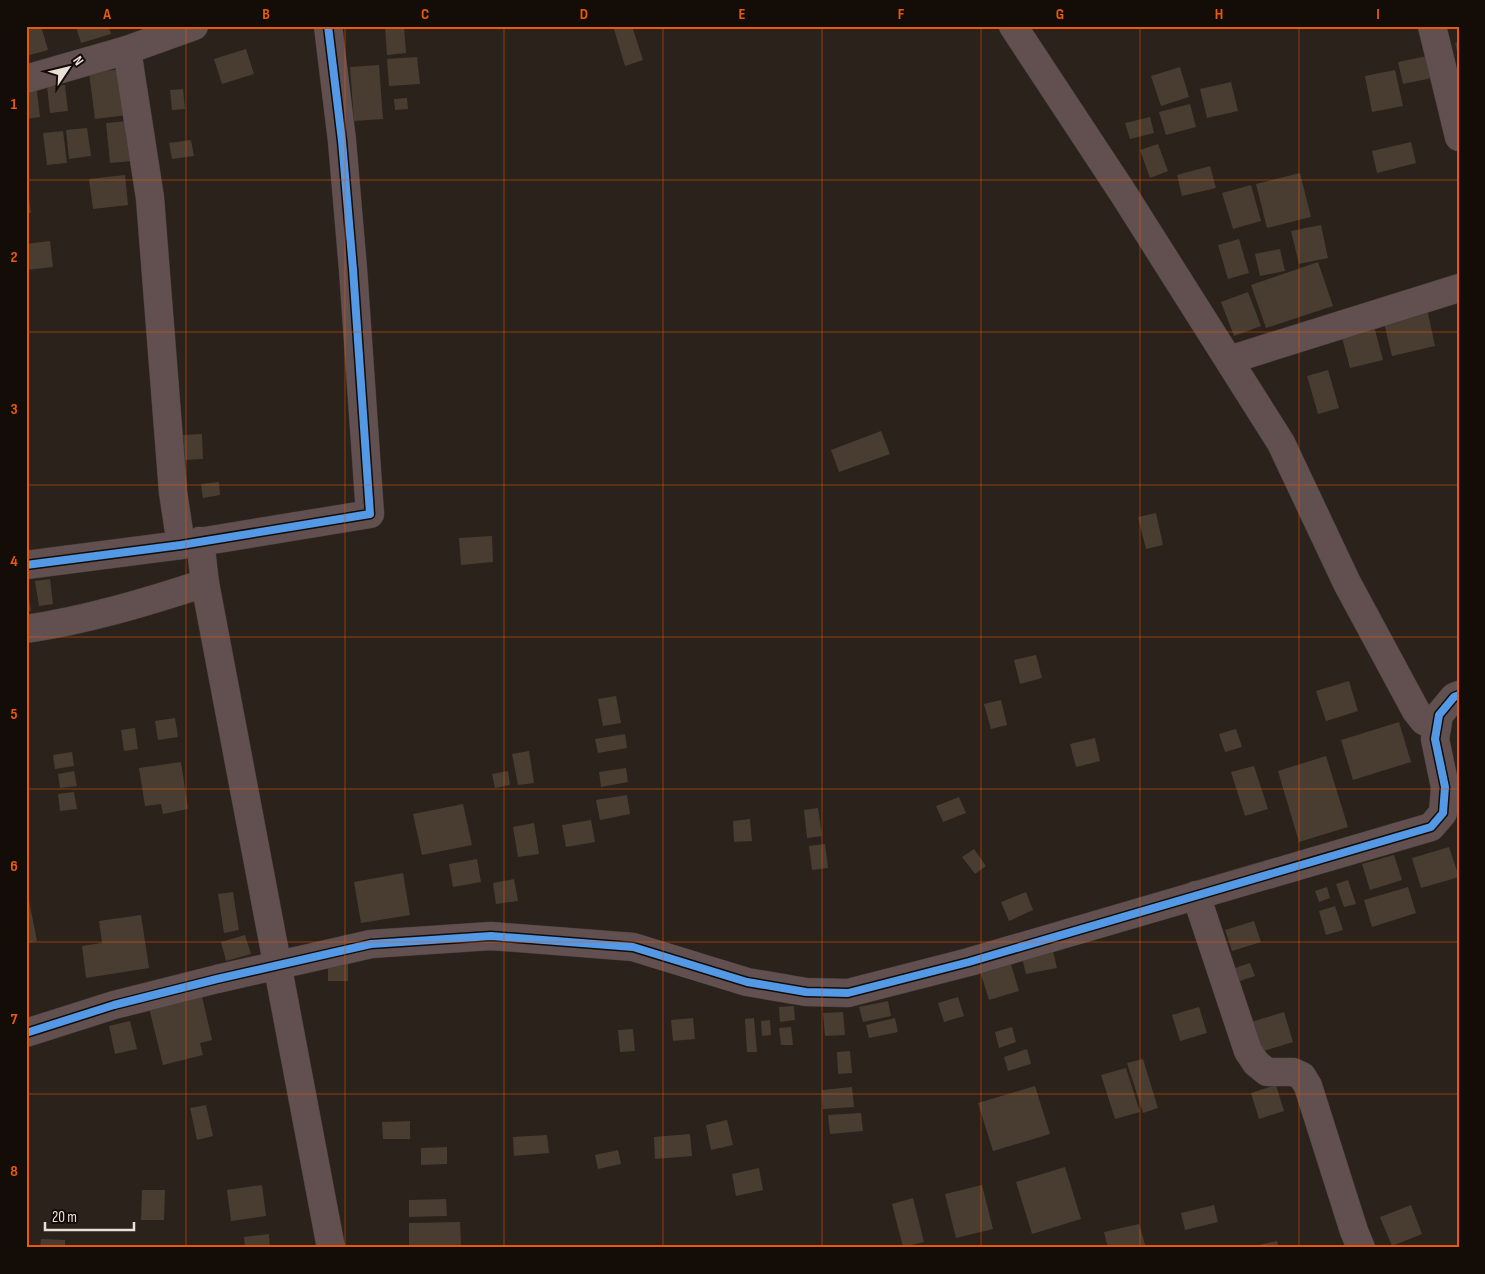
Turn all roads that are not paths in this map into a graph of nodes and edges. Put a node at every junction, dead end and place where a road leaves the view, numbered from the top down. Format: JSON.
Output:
{"nodes":[{"id":1,"x":194,"y":26,"type":"edge"},
{"id":2,"x":328,"y":26,"type":"edge"},
{"id":3,"x":1013,"y":26,"type":"edge"},
{"id":4,"x":1432,"y":26,"type":"edge"},
{"id":5,"x":127,"y":50,"type":"junction"},
{"id":6,"x":26,"y":79,"type":"edge"},
{"id":7,"x":1459,"y":137,"type":"edge"},
{"id":8,"x":1459,"y":288,"type":"edge"},
{"id":9,"x":1229,"y":360,"type":"junction"},
{"id":10,"x":190,"y":543,"type":"junction"},
{"id":11,"x":26,"y":565,"type":"edge"},
{"id":12,"x":205,"y":583,"type":"junction"},
{"id":13,"x":26,"y":629,"type":"edge"},
{"id":14,"x":1459,"y":695,"type":"edge"},
{"id":15,"x":1437,"y":728,"type":"junction"},
{"id":16,"x":1196,"y":895,"type":"junction"},
{"id":17,"x":278,"y":965,"type":"junction"},
{"id":18,"x":26,"y":1033,"type":"edge"},
{"id":19,"x":331,"y":1248,"type":"edge"},
{"id":20,"x":1361,"y":1248,"type":"edge"}],
"edges":[{"from":1,"to":5,"type":"street"},
{"from":2,"to":10,"type":"street"},
{"from":3,"to":9,"type":"street"},
{"from":4,"to":7,"type":"street"},
{"from":5,"to":6,"type":"street"},
{"from":5,"to":10,"type":"street"},
{"from":8,"to":9,"type":"street"},
{"from":9,"to":15,"type":"street"},
{"from":10,"to":11,"type":"street"},
{"from":10,"to":12,"type":"street"},
{"from":12,"to":13,"type":"street"},
{"from":12,"to":17,"type":"street"},
{"from":14,"to":15,"type":"street"},
{"from":15,"to":16,"type":"street"},
{"from":16,"to":17,"type":"street"},
{"from":16,"to":20,"type":"street"},
{"from":17,"to":18,"type":"street"},
{"from":17,"to":19,"type":"street"}]}
